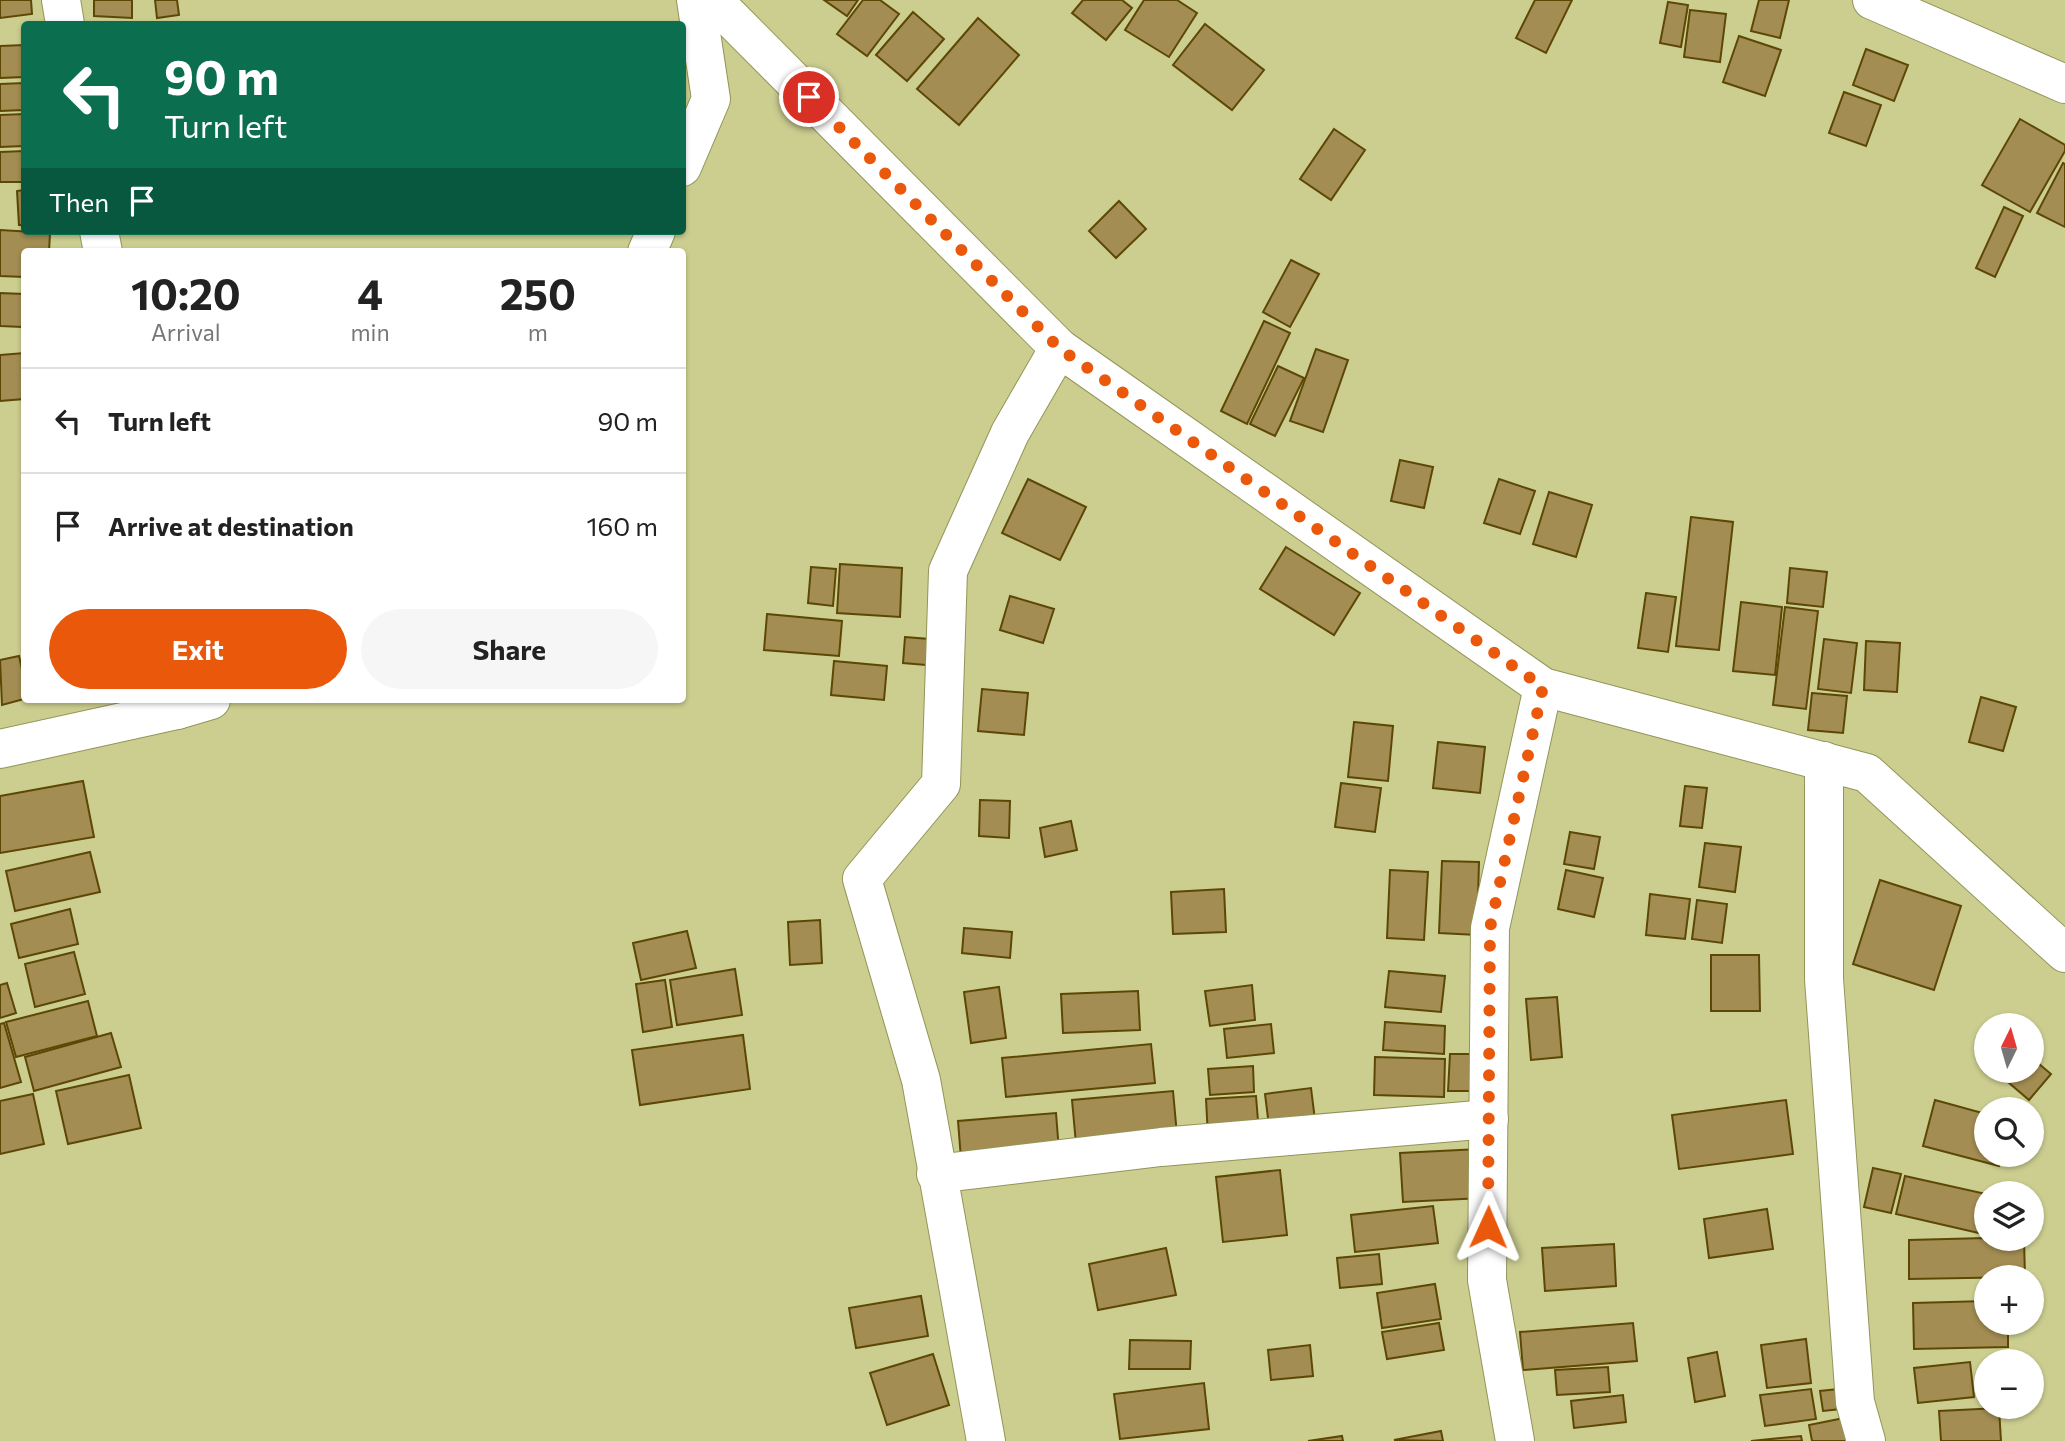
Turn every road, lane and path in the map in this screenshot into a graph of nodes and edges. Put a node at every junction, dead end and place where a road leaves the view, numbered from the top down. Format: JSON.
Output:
{"nodes":[{"id":1,"x":61,"y":0,"type":"edge"},
{"id":2,"x":696,"y":0,"type":"edge"},
{"id":3,"x":713,"y":0,"type":"edge"},
{"id":4,"x":1872,"y":0,"type":"edge"},
{"id":5,"x":64,"y":21,"type":"edge"},
{"id":6,"x":2065,"y":84,"type":"edge"},
{"id":7,"x":686,"y":158,"type":"edge"},
{"id":8,"x":1059,"y":348,"type":"junction"},
{"id":9,"x":1543,"y":687,"type":"junction"},
{"id":10,"x":188,"y":703,"type":"edge"},
{"id":11,"x":0,"y":749,"type":"edge"},
{"id":12,"x":1824,"y":761,"type":"junction"},
{"id":13,"x":2065,"y":953,"type":"edge"},
{"id":14,"x":1489,"y":1119,"type":"junction"},
{"id":15,"x":936,"y":1174,"type":"junction"},
{"id":16,"x":986,"y":1441,"type":"edge"},
{"id":17,"x":1515,"y":1441,"type":"edge"},
{"id":18,"x":1866,"y":1441,"type":"edge"}],
"edges":[{"from":1,"to":5,"type":"street"},
{"from":2,"to":7,"type":"street"},
{"from":3,"to":8,"type":"street"},
{"from":4,"to":6,"type":"street"},
{"from":8,"to":9,"type":"street"},
{"from":8,"to":15,"type":"street"},
{"from":9,"to":12,"type":"street"},
{"from":9,"to":14,"type":"street"},
{"from":10,"to":11,"type":"street"},
{"from":12,"to":13,"type":"street"},
{"from":12,"to":18,"type":"street"},
{"from":14,"to":15,"type":"street"},
{"from":14,"to":17,"type":"street"},
{"from":15,"to":16,"type":"street"}]}
